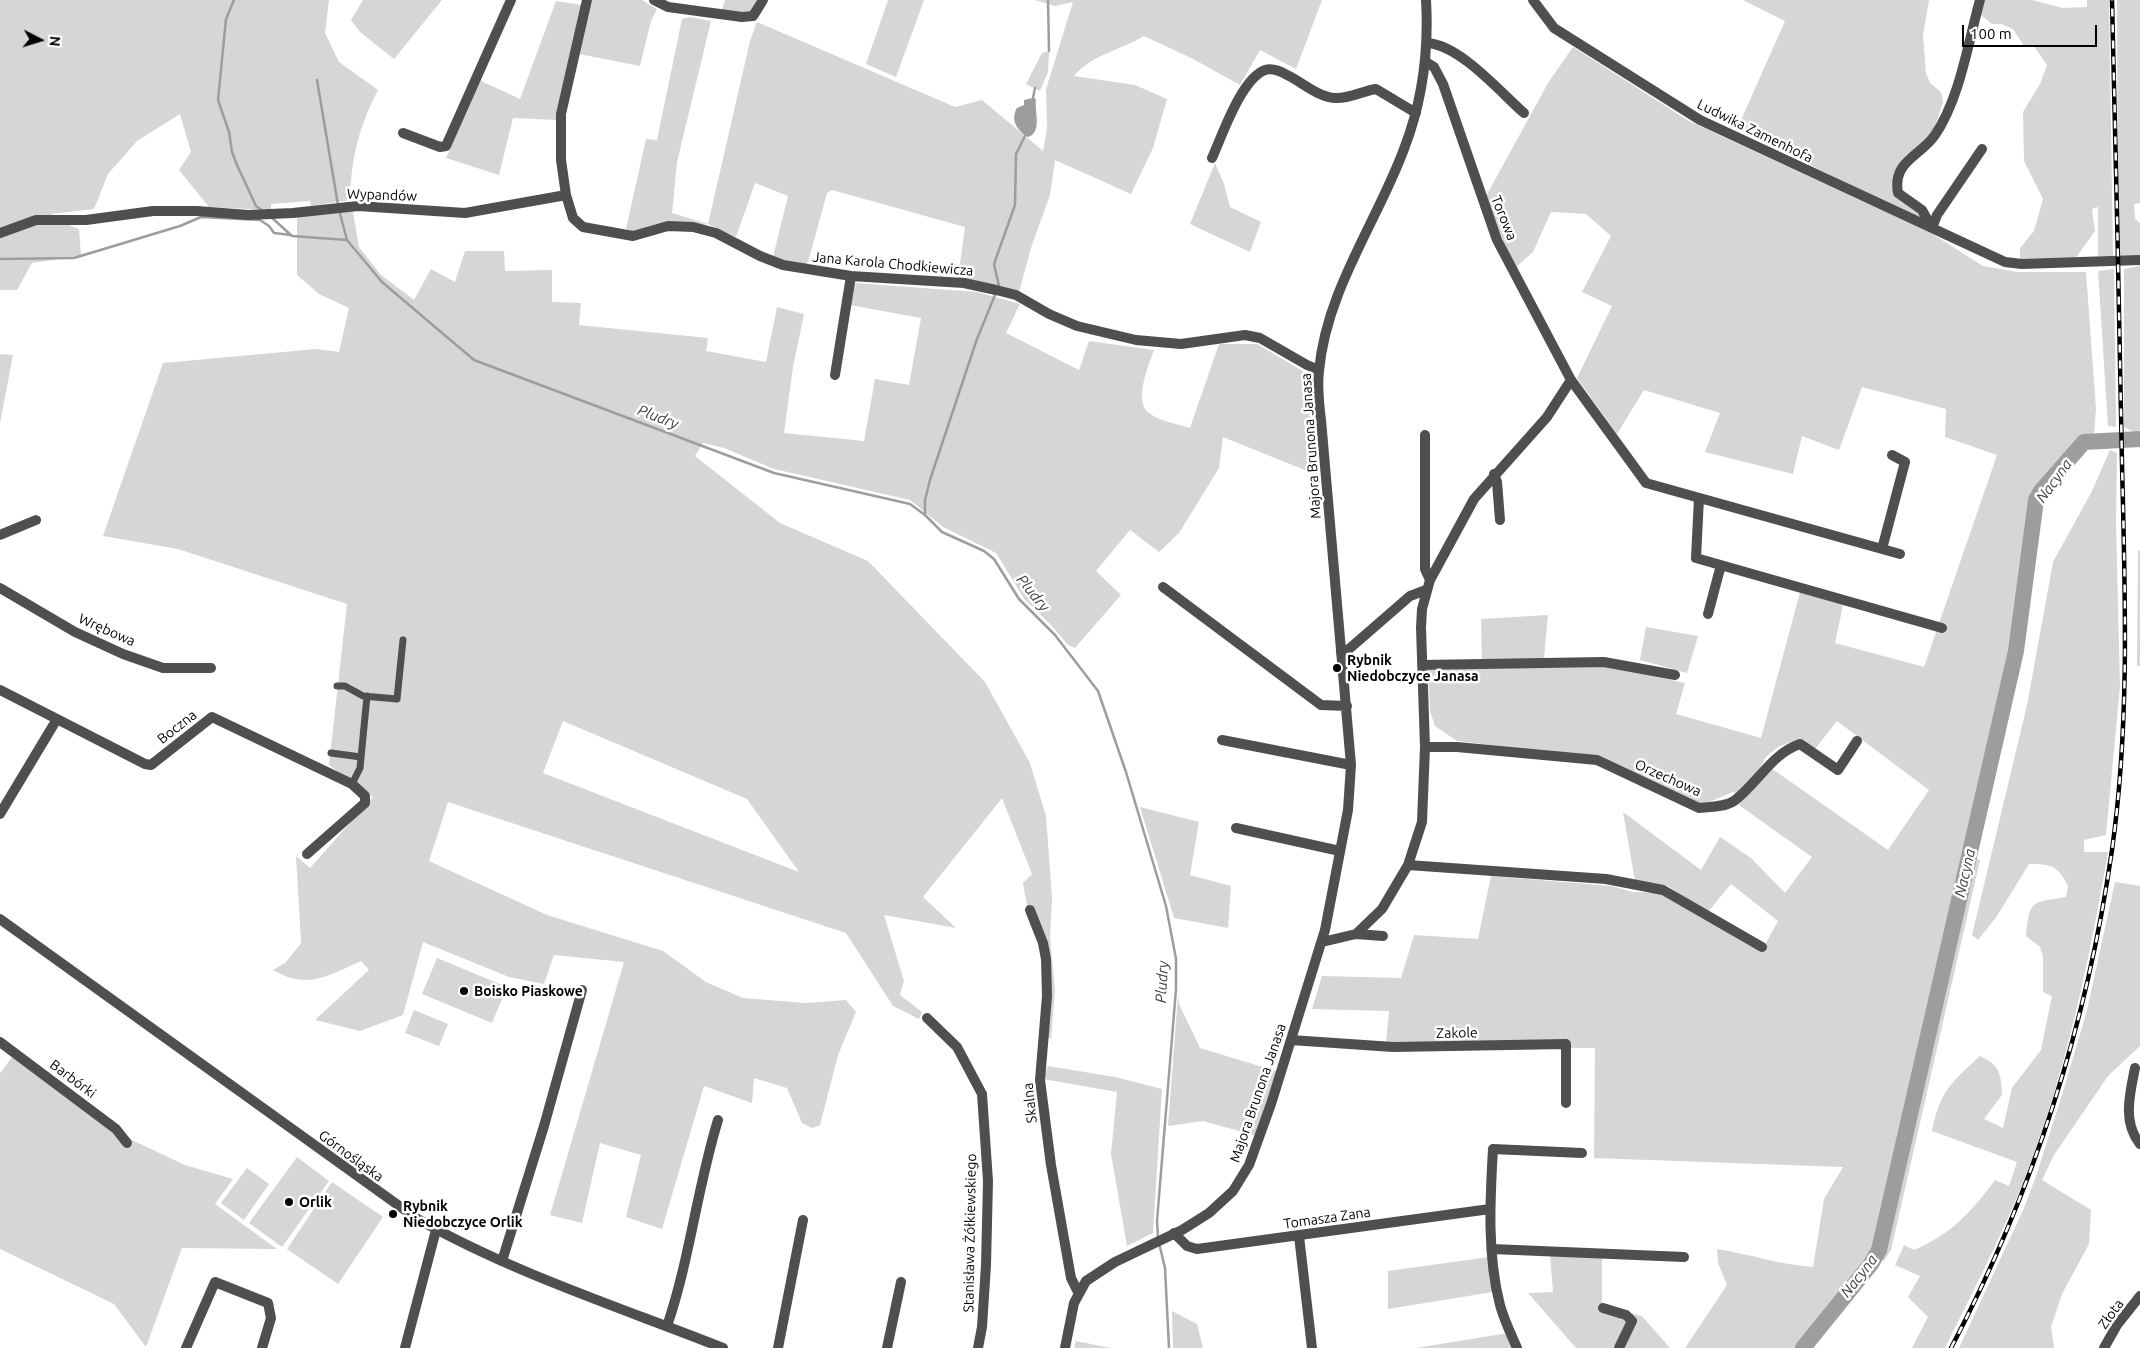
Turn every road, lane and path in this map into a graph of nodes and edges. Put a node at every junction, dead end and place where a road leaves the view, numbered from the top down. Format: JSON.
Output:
{"nodes":[{"id":1,"x":511,"y":0,"type":"edge"},
{"id":2,"x":587,"y":0,"type":"edge"},
{"id":3,"x":654,"y":0,"type":"edge"},
{"id":4,"x":763,"y":0,"type":"edge"},
{"id":5,"x":1426,"y":0,"type":"edge"},
{"id":6,"x":1533,"y":0,"type":"edge"},
{"id":7,"x":1980,"y":0,"type":"edge"},
{"id":8,"x":1428,"y":44,"type":"junction"},
{"id":9,"x":1426,"y":62,"type":"junction"},
{"id":10,"x":1416,"y":113,"type":"junction"},
{"id":11,"x":1524,"y":113,"type":"dead end"},
{"id":12,"x":403,"y":133,"type":"dead end"},
{"id":13,"x":1982,"y":149,"type":"dead end"},
{"id":14,"x":1212,"y":158,"type":"dead end"},
{"id":15,"x":566,"y":195,"type":"junction"},
{"id":16,"x":1932,"y":228,"type":"junction"},
{"id":17,"x":0,"y":233,"type":"edge"},
{"id":18,"x":2140,"y":260,"type":"edge"},
{"id":19,"x":851,"y":276,"type":"junction"},
{"id":20,"x":1319,"y":370,"type":"junction"},
{"id":21,"x":835,"y":375,"type":"dead end"},
{"id":22,"x":1571,"y":380,"type":"junction"},
{"id":23,"x":1425,"y":434,"type":"dead end"},
{"id":24,"x":1892,"y":455,"type":"dead end"},
{"id":25,"x":1494,"y":474,"type":"junction"},
{"id":26,"x":1699,"y":498,"type":"junction"},
{"id":27,"x":36,"y":520,"type":"dead end"},
{"id":28,"x":1500,"y":520,"type":"dead end"},
{"id":29,"x":0,"y":535,"type":"edge"},
{"id":30,"x":1882,"y":549,"type":"junction"},
{"id":31,"x":1900,"y":554,"type":"dead end"},
{"id":32,"x":1721,"y":565,"type":"junction"},
{"id":33,"x":1428,"y":585,"type":"junction"},
{"id":34,"x":1163,"y":586,"type":"dead end"},
{"id":35,"x":0,"y":588,"type":"edge"},
{"id":36,"x":1708,"y":614,"type":"dead end"},
{"id":37,"x":1942,"y":628,"type":"dead end"},
{"id":38,"x":403,"y":640,"type":"dead end"},
{"id":39,"x":1341,"y":652,"type":"junction"},
{"id":40,"x":1422,"y":665,"type":"junction"},
{"id":41,"x":212,"y":668,"type":"dead end"},
{"id":42,"x":1675,"y":675,"type":"dead end"},
{"id":43,"x":338,"y":686,"type":"dead end"},
{"id":44,"x":0,"y":690,"type":"edge"},
{"id":45,"x":367,"y":696,"type":"junction"},
{"id":46,"x":1347,"y":706,"type":"junction"},
{"id":47,"x":57,"y":719,"type":"junction"},
{"id":48,"x":1222,"y":740,"type":"dead end"},
{"id":49,"x":1857,"y":741,"type":"dead end"},
{"id":50,"x":1424,"y":746,"type":"junction"},
{"id":51,"x":331,"y":753,"type":"dead end"},
{"id":52,"x":361,"y":757,"type":"junction"},
{"id":53,"x":1352,"y":765,"type":"junction"},
{"id":54,"x":352,"y":784,"type":"junction"},
{"id":55,"x":0,"y":814,"type":"edge"},
{"id":56,"x":1236,"y":828,"type":"dead end"},
{"id":57,"x":1340,"y":851,"type":"junction"},
{"id":58,"x":307,"y":854,"type":"dead end"},
{"id":59,"x":1408,"y":865,"type":"junction"},
{"id":60,"x":1030,"y":910,"type":"dead end"},
{"id":61,"x":0,"y":919,"type":"edge"},
{"id":62,"x":1356,"y":934,"type":"junction"},
{"id":63,"x":1383,"y":936,"type":"dead end"},
{"id":64,"x":1322,"y":942,"type":"junction"},
{"id":65,"x":1762,"y":947,"type":"dead end"},
{"id":66,"x":582,"y":990,"type":"dead end"},
{"id":67,"x":927,"y":1018,"type":"dead end"},
{"id":68,"x":1291,"y":1040,"type":"junction"},
{"id":69,"x":0,"y":1042,"type":"edge"},
{"id":70,"x":2135,"y":1068,"type":"dead end"},
{"id":71,"x":1566,"y":1103,"type":"dead end"},
{"id":72,"x":718,"y":1120,"type":"dead end"},
{"id":73,"x":2135,"y":1122,"type":"edge"},
{"id":74,"x":127,"y":1143,"type":"dead end"},
{"id":75,"x":2140,"y":1144,"type":"edge"},
{"id":76,"x":1582,"y":1152,"type":"dead end"},
{"id":77,"x":1490,"y":1210,"type":"junction"},
{"id":78,"x":803,"y":1220,"type":"dead end"},
{"id":79,"x":436,"y":1230,"type":"junction"},
{"id":80,"x":1171,"y":1235,"type":"junction"},
{"id":81,"x":1299,"y":1236,"type":"junction"},
{"id":82,"x":1492,"y":1249,"type":"junction"},
{"id":83,"x":1684,"y":1256,"type":"dead end"},
{"id":84,"x":502,"y":1261,"type":"junction"},
{"id":85,"x":901,"y":1282,"type":"dead end"},
{"id":86,"x":1078,"y":1292,"type":"junction"},
{"id":87,"x":2140,"y":1296,"type":"edge"},
{"id":88,"x":1603,"y":1308,"type":"dead end"},
{"id":89,"x":667,"y":1326,"type":"junction"},
{"id":90,"x":186,"y":1348,"type":"edge"},
{"id":91,"x":262,"y":1348,"type":"edge"},
{"id":92,"x":405,"y":1348,"type":"edge"},
{"id":93,"x":723,"y":1348,"type":"edge"},
{"id":94,"x":778,"y":1348,"type":"edge"},
{"id":95,"x":887,"y":1348,"type":"edge"},
{"id":96,"x":978,"y":1348,"type":"edge"},
{"id":97,"x":1065,"y":1348,"type":"edge"},
{"id":98,"x":1312,"y":1348,"type":"edge"},
{"id":99,"x":1517,"y":1348,"type":"edge"},
{"id":100,"x":1619,"y":1348,"type":"edge"},
{"id":101,"x":2104,"y":1348,"type":"edge"}],
"edges":[{"from":1,"to":12,"type":"street"},
{"from":2,"to":15,"type":"street"},
{"from":3,"to":4,"type":"street"},
{"from":5,"to":8,"type":"street","name":"Majora Brunona Janasa"},
{"from":6,"to":16,"type":"street","name":"Ludwika Zamenhofa"},
{"from":7,"to":16,"type":"street"},
{"from":8,"to":9,"type":"street","name":"Majora Brunona Janasa"},
{"from":8,"to":11,"type":"street"},
{"from":9,"to":10,"type":"street","name":"Majora Brunona Janasa"},
{"from":9,"to":22,"type":"street","name":"Torowa"},
{"from":10,"to":14,"type":"street"},
{"from":10,"to":20,"type":"street","name":"Majora Brunona Janasa"},
{"from":13,"to":16,"type":"street"},
{"from":15,"to":17,"type":"street","name":"Wypandów"},
{"from":15,"to":19,"type":"street","name":"Jana Karola Chodkiewicza"},
{"from":16,"to":18,"type":"street","name":"Ludwika Zamenhofa"},
{"from":19,"to":20,"type":"street","name":"Jana Karola Chodkiewicza"},
{"from":19,"to":21,"type":"street"},
{"from":20,"to":39,"type":"street","name":"Majora Brunona Janasa"},
{"from":22,"to":25,"type":"street"},
{"from":22,"to":26,"type":"street"},
{"from":23,"to":33,"type":"street"},
{"from":24,"to":30,"type":"street"},
{"from":25,"to":28,"type":"street"},
{"from":25,"to":33,"type":"street"},
{"from":26,"to":30,"type":"street"},
{"from":26,"to":32,"type":"street"},
{"from":27,"to":29,"type":"street"},
{"from":30,"to":31,"type":"street"},
{"from":32,"to":36,"type":"street"},
{"from":32,"to":37,"type":"street"},
{"from":33,"to":39,"type":"street"},
{"from":33,"to":40,"type":"street"},
{"from":34,"to":46,"type":"street"},
{"from":35,"to":41,"type":"street","name":"Wrębowa"},
{"from":38,"to":45,"type":"street"},
{"from":39,"to":46,"type":"street","name":"Majora Brunona Janasa"},
{"from":40,"to":42,"type":"street"},
{"from":40,"to":50,"type":"street"},
{"from":43,"to":45,"type":"street"},
{"from":44,"to":47,"type":"street"},
{"from":45,"to":52,"type":"street"},
{"from":46,"to":53,"type":"street","name":"Majora Brunona Janasa"},
{"from":47,"to":54,"type":"street","name":"Boczna"},
{"from":47,"to":55,"type":"street"},
{"from":48,"to":53,"type":"street"},
{"from":49,"to":50,"type":"street","name":"Orzechowa"},
{"from":50,"to":59,"type":"street"},
{"from":51,"to":52,"type":"street"},
{"from":52,"to":54,"type":"street"},
{"from":53,"to":57,"type":"street","name":"Majora Brunona Janasa"},
{"from":54,"to":58,"type":"street"},
{"from":56,"to":57,"type":"street"},
{"from":57,"to":64,"type":"street","name":"Majora Brunona Janasa"},
{"from":59,"to":62,"type":"street"},
{"from":59,"to":65,"type":"street"},
{"from":60,"to":86,"type":"street","name":"Skalna"},
{"from":61,"to":79,"type":"street","name":"Górnośląska"},
{"from":62,"to":63,"type":"street"},
{"from":62,"to":64,"type":"street"},
{"from":64,"to":68,"type":"street","name":"Majora Brunona Janasa"},
{"from":66,"to":84,"type":"street"},
{"from":67,"to":96,"type":"street","name":"Stanisława Żółkiewskiego"},
{"from":68,"to":71,"type":"street","name":"Zakole"},
{"from":68,"to":80,"type":"street","name":"Majora Brunona Janasa"},
{"from":69,"to":74,"type":"street","name":"Barbórki"},
{"from":70,"to":73,"type":"street"},
{"from":72,"to":89,"type":"street"},
{"from":73,"to":75,"type":"street"},
{"from":76,"to":77,"type":"street"},
{"from":77,"to":81,"type":"street","name":"Tomasza Zana"},
{"from":77,"to":82,"type":"street"},
{"from":78,"to":94,"type":"street"},
{"from":79,"to":84,"type":"street","name":"Górnośląska"},
{"from":79,"to":92,"type":"street"},
{"from":80,"to":81,"type":"street","name":"Tomasza Zana"},
{"from":80,"to":86,"type":"street","name":"Majora Brunona Janasa"},
{"from":81,"to":98,"type":"street"},
{"from":82,"to":83,"type":"street"},
{"from":82,"to":99,"type":"street"},
{"from":84,"to":89,"type":"street","name":"Górnośląska"},
{"from":85,"to":95,"type":"street"},
{"from":86,"to":97,"type":"street"},
{"from":87,"to":101,"type":"street","name":"Złota"},
{"from":88,"to":100,"type":"street"},
{"from":89,"to":93,"type":"street","name":"Górnośląska"},
{"from":90,"to":91,"type":"street"}]}
